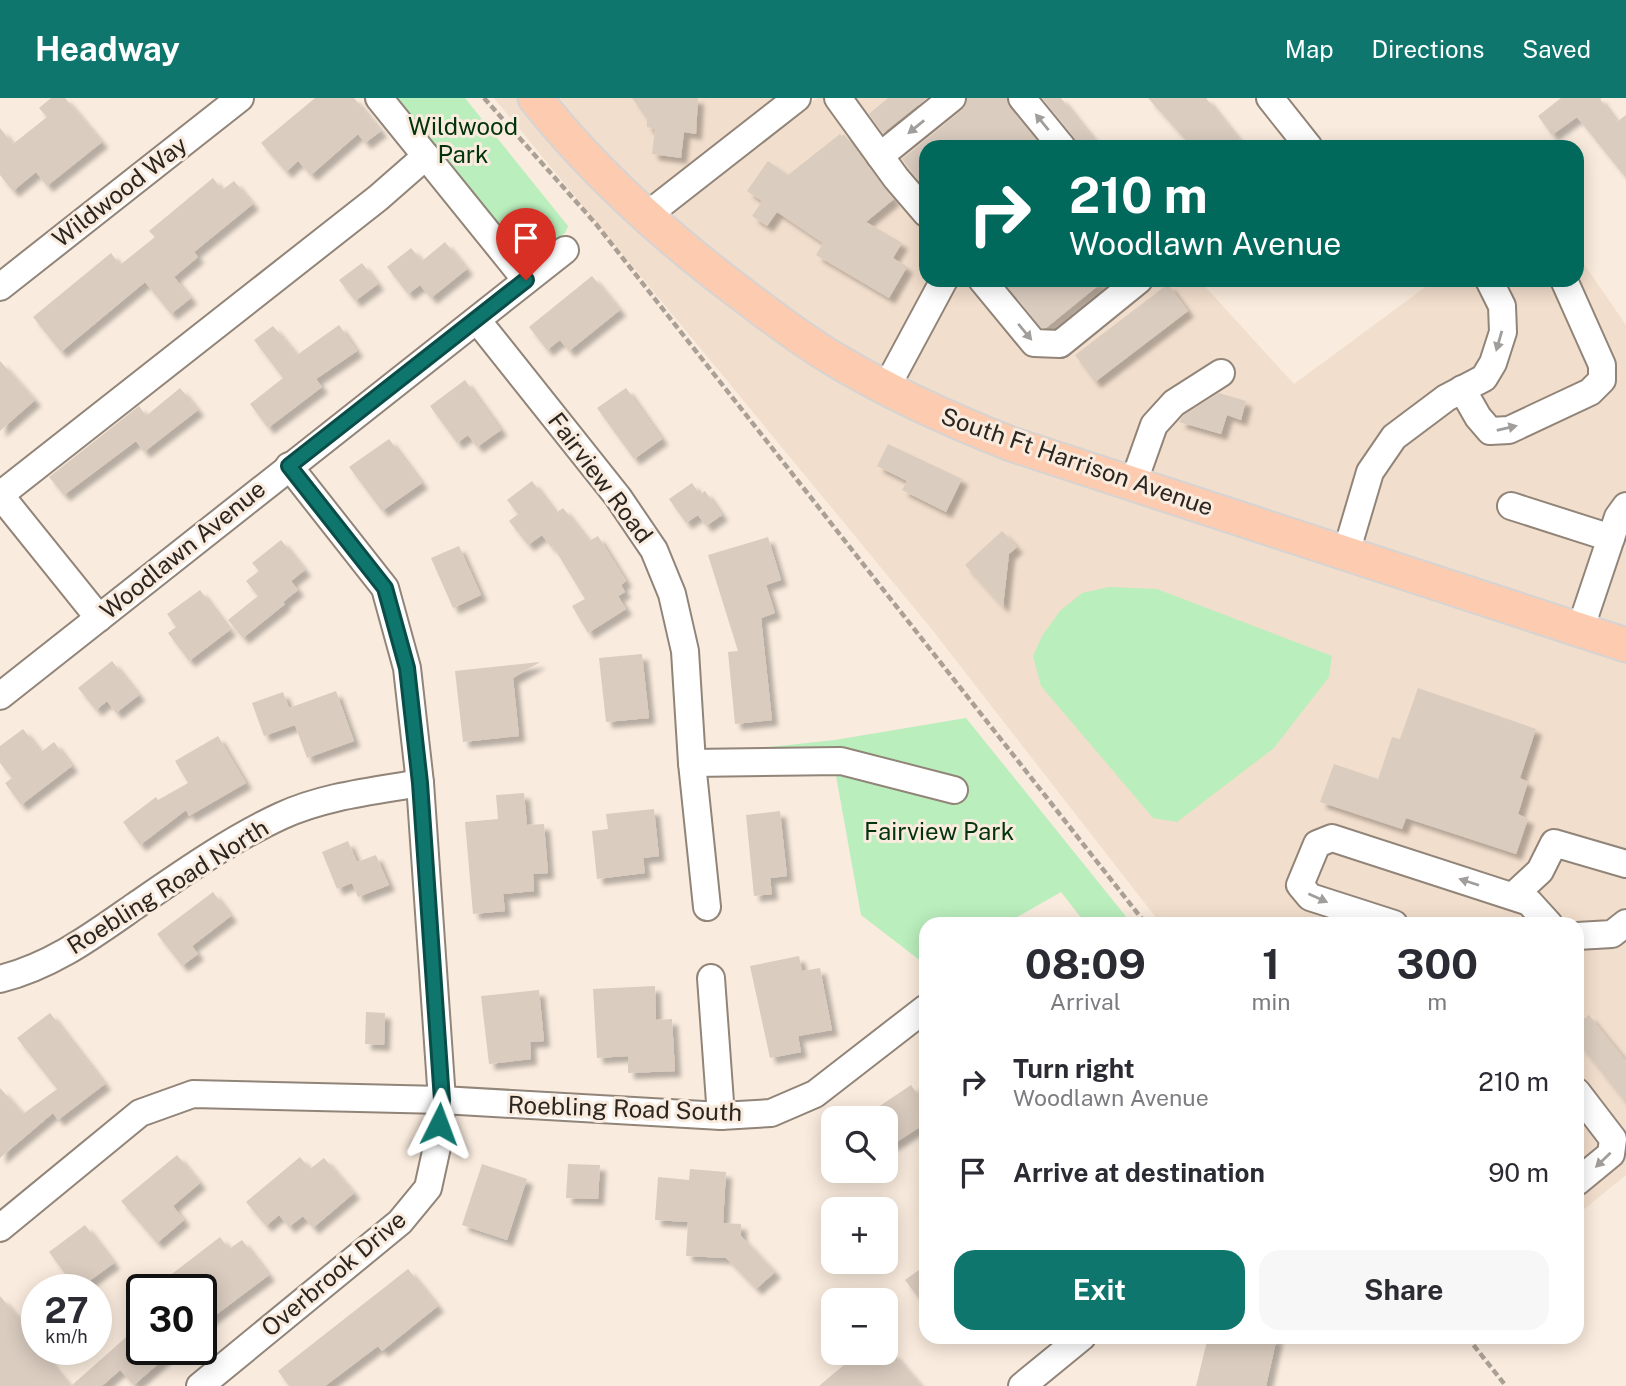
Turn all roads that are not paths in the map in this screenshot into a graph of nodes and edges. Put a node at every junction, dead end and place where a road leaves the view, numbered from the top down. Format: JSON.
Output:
{"nodes":[{"id":1,"x":240,"y":98,"type":"edge"},
{"id":2,"x":379,"y":98,"type":"edge"},
{"id":3,"x":535,"y":98,"type":"edge"},
{"id":4,"x":797,"y":98,"type":"edge"},
{"id":5,"x":838,"y":98,"type":"edge"},
{"id":6,"x":952,"y":98,"type":"edge"},
{"id":7,"x":1022,"y":98,"type":"edge"},
{"id":8,"x":1270,"y":98,"type":"edge"},
{"id":9,"x":1056,"y":140,"type":"edge"},
{"id":10,"x":1303,"y":140,"type":"edge"},
{"id":11,"x":426,"y":156,"type":"junction"},
{"id":12,"x":880,"y":156,"type":"junction"},
{"id":13,"x":919,"y":204,"type":"edge"},
{"id":14,"x":646,"y":216,"type":"junction"},
{"id":15,"x":565,"y":250,"type":"dead end"},
{"id":16,"x":526,"y":280,"type":"junction"},
{"id":17,"x":0,"y":287,"type":"edge"},
{"id":18,"x":940,"y":287,"type":"edge"},
{"id":19,"x":988,"y":287,"type":"edge"},
{"id":20,"x":1130,"y":287,"type":"edge"},
{"id":21,"x":1492,"y":287,"type":"edge"},
{"id":22,"x":1567,"y":287,"type":"edge"},
{"id":23,"x":477,"y":320,"type":"junction"},
{"id":24,"x":1221,"y":373,"type":"dead end"},
{"id":25,"x":886,"y":388,"type":"junction"},
{"id":26,"x":1462,"y":389,"type":"junction"},
{"id":27,"x":289,"y":466,"type":"junction"},
{"id":28,"x":1133,"y":484,"type":"junction"},
{"id":29,"x":0,"y":495,"type":"edge"},
{"id":30,"x":1511,"y":506,"type":"dead end"},
{"id":31,"x":1626,"y":506,"type":"edge"},
{"id":32,"x":1611,"y":538,"type":"junction"},
{"id":33,"x":1346,"y":554,"type":"junction"},
{"id":34,"x":99,"y":618,"type":"junction"},
{"id":35,"x":1580,"y":630,"type":"junction"},
{"id":36,"x":1626,"y":645,"type":"edge"},
{"id":37,"x":0,"y":696,"type":"edge"},
{"id":38,"x":692,"y":763,"type":"junction"},
{"id":39,"x":420,"y":783,"type":"junction"},
{"id":40,"x":954,"y":790,"type":"dead end"},
{"id":41,"x":1626,"y":864,"type":"edge"},
{"id":42,"x":1513,"y":896,"type":"junction"},
{"id":43,"x":707,"y":907,"type":"dead end"},
{"id":44,"x":1371,"y":917,"type":"edge"},
{"id":45,"x":1543,"y":917,"type":"edge"},
{"id":46,"x":1626,"y":923,"type":"edge"},
{"id":47,"x":1584,"y":936,"type":"edge"},
{"id":48,"x":711,"y":978,"type":"dead end"},
{"id":49,"x":0,"y":979,"type":"edge"},
{"id":50,"x":919,"y":1013,"type":"edge"},
{"id":51,"x":442,"y":1100,"type":"junction"},
{"id":52,"x":1584,"y":1102,"type":"edge"},
{"id":53,"x":721,"y":1116,"type":"junction"},
{"id":54,"x":1584,"y":1176,"type":"edge"},
{"id":55,"x":0,"y":1228,"type":"edge"},
{"id":56,"x":1073,"y":1344,"type":"edge"},
{"id":57,"x":200,"y":1386,"type":"edge"},
{"id":58,"x":1021,"y":1386,"type":"edge"}],
"edges":[{"from":1,"to":17,"type":"street","name":"Wildwood Way"},
{"from":2,"to":11,"type":"street"},
{"from":3,"to":14,"type":"main road","name":"South Ft Harrison Avenue"},
{"from":4,"to":14,"type":"street"},
{"from":5,"to":12,"type":"street"},
{"from":6,"to":12,"type":"street","one_way":true},
{"from":9,"to":7,"type":"street","one_way":true},
{"from":8,"to":10,"type":"street"},
{"from":11,"to":16,"type":"street"},
{"from":11,"to":29,"type":"street"},
{"from":12,"to":13,"type":"street"},
{"from":14,"to":25,"type":"main road","name":"South Ft Harrison Avenue"},
{"from":15,"to":16,"type":"street","name":"Woodlawn Avenue"},
{"from":16,"to":23,"type":"street","name":"Woodlawn Avenue"},
{"from":18,"to":25,"type":"street"},
{"from":19,"to":20,"type":"street","one_way":true},
{"from":21,"to":26,"type":"street","one_way":true},
{"from":26,"to":22,"type":"street","one_way":true},
{"from":23,"to":27,"type":"street","name":"Woodlawn Avenue"},
{"from":23,"to":38,"type":"street","name":"Fairview Road"},
{"from":24,"to":28,"type":"street"},
{"from":25,"to":28,"type":"main road","name":"South Ft Harrison Avenue"},
{"from":26,"to":33,"type":"street"},
{"from":27,"to":34,"type":"street","name":"Woodlawn Avenue"},
{"from":27,"to":39,"type":"street","name":"Overbrook Drive"},
{"from":28,"to":33,"type":"main road","name":"South Ft Harrison Avenue"},
{"from":29,"to":34,"type":"street"},
{"from":30,"to":32,"type":"street"},
{"from":31,"to":32,"type":"street"},
{"from":32,"to":35,"type":"street"},
{"from":33,"to":35,"type":"main road","name":"South Ft Harrison Avenue"},
{"from":34,"to":37,"type":"street","name":"Woodlawn Avenue"},
{"from":35,"to":36,"type":"main road","name":"South Ft Harrison Avenue"},
{"from":38,"to":40,"type":"street"},
{"from":38,"to":43,"type":"street","name":"Fairview Road"},
{"from":39,"to":49,"type":"street","name":"Roebling Road North"},
{"from":39,"to":51,"type":"street","name":"Overbrook Drive"},
{"from":41,"to":42,"type":"street"},
{"from":42,"to":44,"type":"street","one_way":true},
{"from":42,"to":45,"type":"street"},
{"from":46,"to":47,"type":"street"},
{"from":48,"to":53,"type":"street"},
{"from":50,"to":53,"type":"street","name":"Roebling Road South"},
{"from":51,"to":53,"type":"street","name":"Roebling Road South"},
{"from":51,"to":55,"type":"street","name":"Roebling Road South"},
{"from":51,"to":57,"type":"street","name":"Overbrook Drive"},
{"from":52,"to":54,"type":"street","one_way":true},
{"from":56,"to":58,"type":"street"}]}
